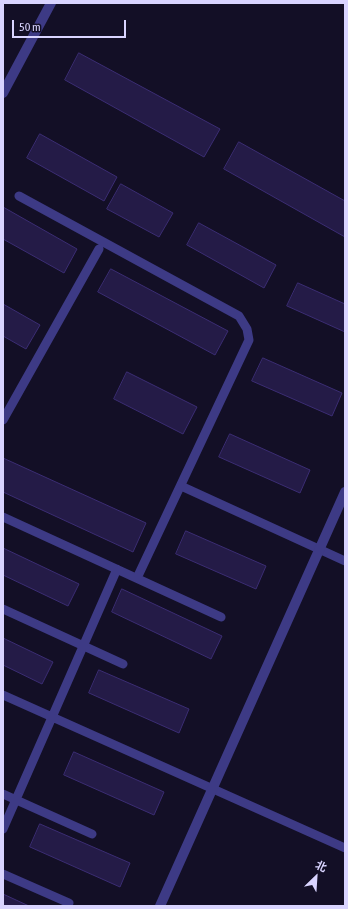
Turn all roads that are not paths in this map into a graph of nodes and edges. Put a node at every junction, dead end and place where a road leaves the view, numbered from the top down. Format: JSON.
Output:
{"nodes":[{"id":1,"x":51,"y":3,"type":"edge"},
{"id":2,"x":3,"y":93,"type":"edge"},
{"id":3,"x":19,"y":196,"type":"dead end"},
{"id":4,"x":99,"y":249,"type":"dead end"},
{"id":5,"x":3,"y":420,"type":"edge"},
{"id":6,"x":181,"y":486,"type":"junction"},
{"id":7,"x":345,"y":492,"type":"edge"},
{"id":8,"x":3,"y":517,"type":"edge"},
{"id":9,"x":345,"y":561,"type":"edge"},
{"id":10,"x":117,"y":569,"type":"junction"},
{"id":11,"x":137,"y":578,"type":"dead end"},
{"id":12,"x":3,"y":609,"type":"edge"},
{"id":13,"x":221,"y":617,"type":"dead end"},
{"id":14,"x":123,"y":664,"type":"dead end"},
{"id":15,"x":3,"y":695,"type":"edge"},
{"id":16,"x":3,"y":794,"type":"edge"},
{"id":17,"x":3,"y":829,"type":"edge"},
{"id":18,"x":92,"y":834,"type":"dead end"},
{"id":19,"x":345,"y":848,"type":"edge"},
{"id":20,"x":3,"y":874,"type":"edge"},
{"id":21,"x":69,"y":903,"type":"dead end"},
{"id":22,"x":160,"y":906,"type":"edge"}],
"edges":[{"from":1,"to":2,"type":"street"},
{"from":3,"to":6,"type":"lane"},
{"from":4,"to":5,"type":"lane"},
{"from":6,"to":9,"type":"lane"},
{"from":6,"to":11,"type":"lane"},
{"from":7,"to":22,"type":"street"},
{"from":8,"to":10,"type":"lane"},
{"from":10,"to":13,"type":"lane"},
{"from":10,"to":17,"type":"lane"},
{"from":12,"to":14,"type":"lane"},
{"from":15,"to":19,"type":"lane"},
{"from":16,"to":18,"type":"lane"},
{"from":20,"to":21,"type":"lane"}]}
